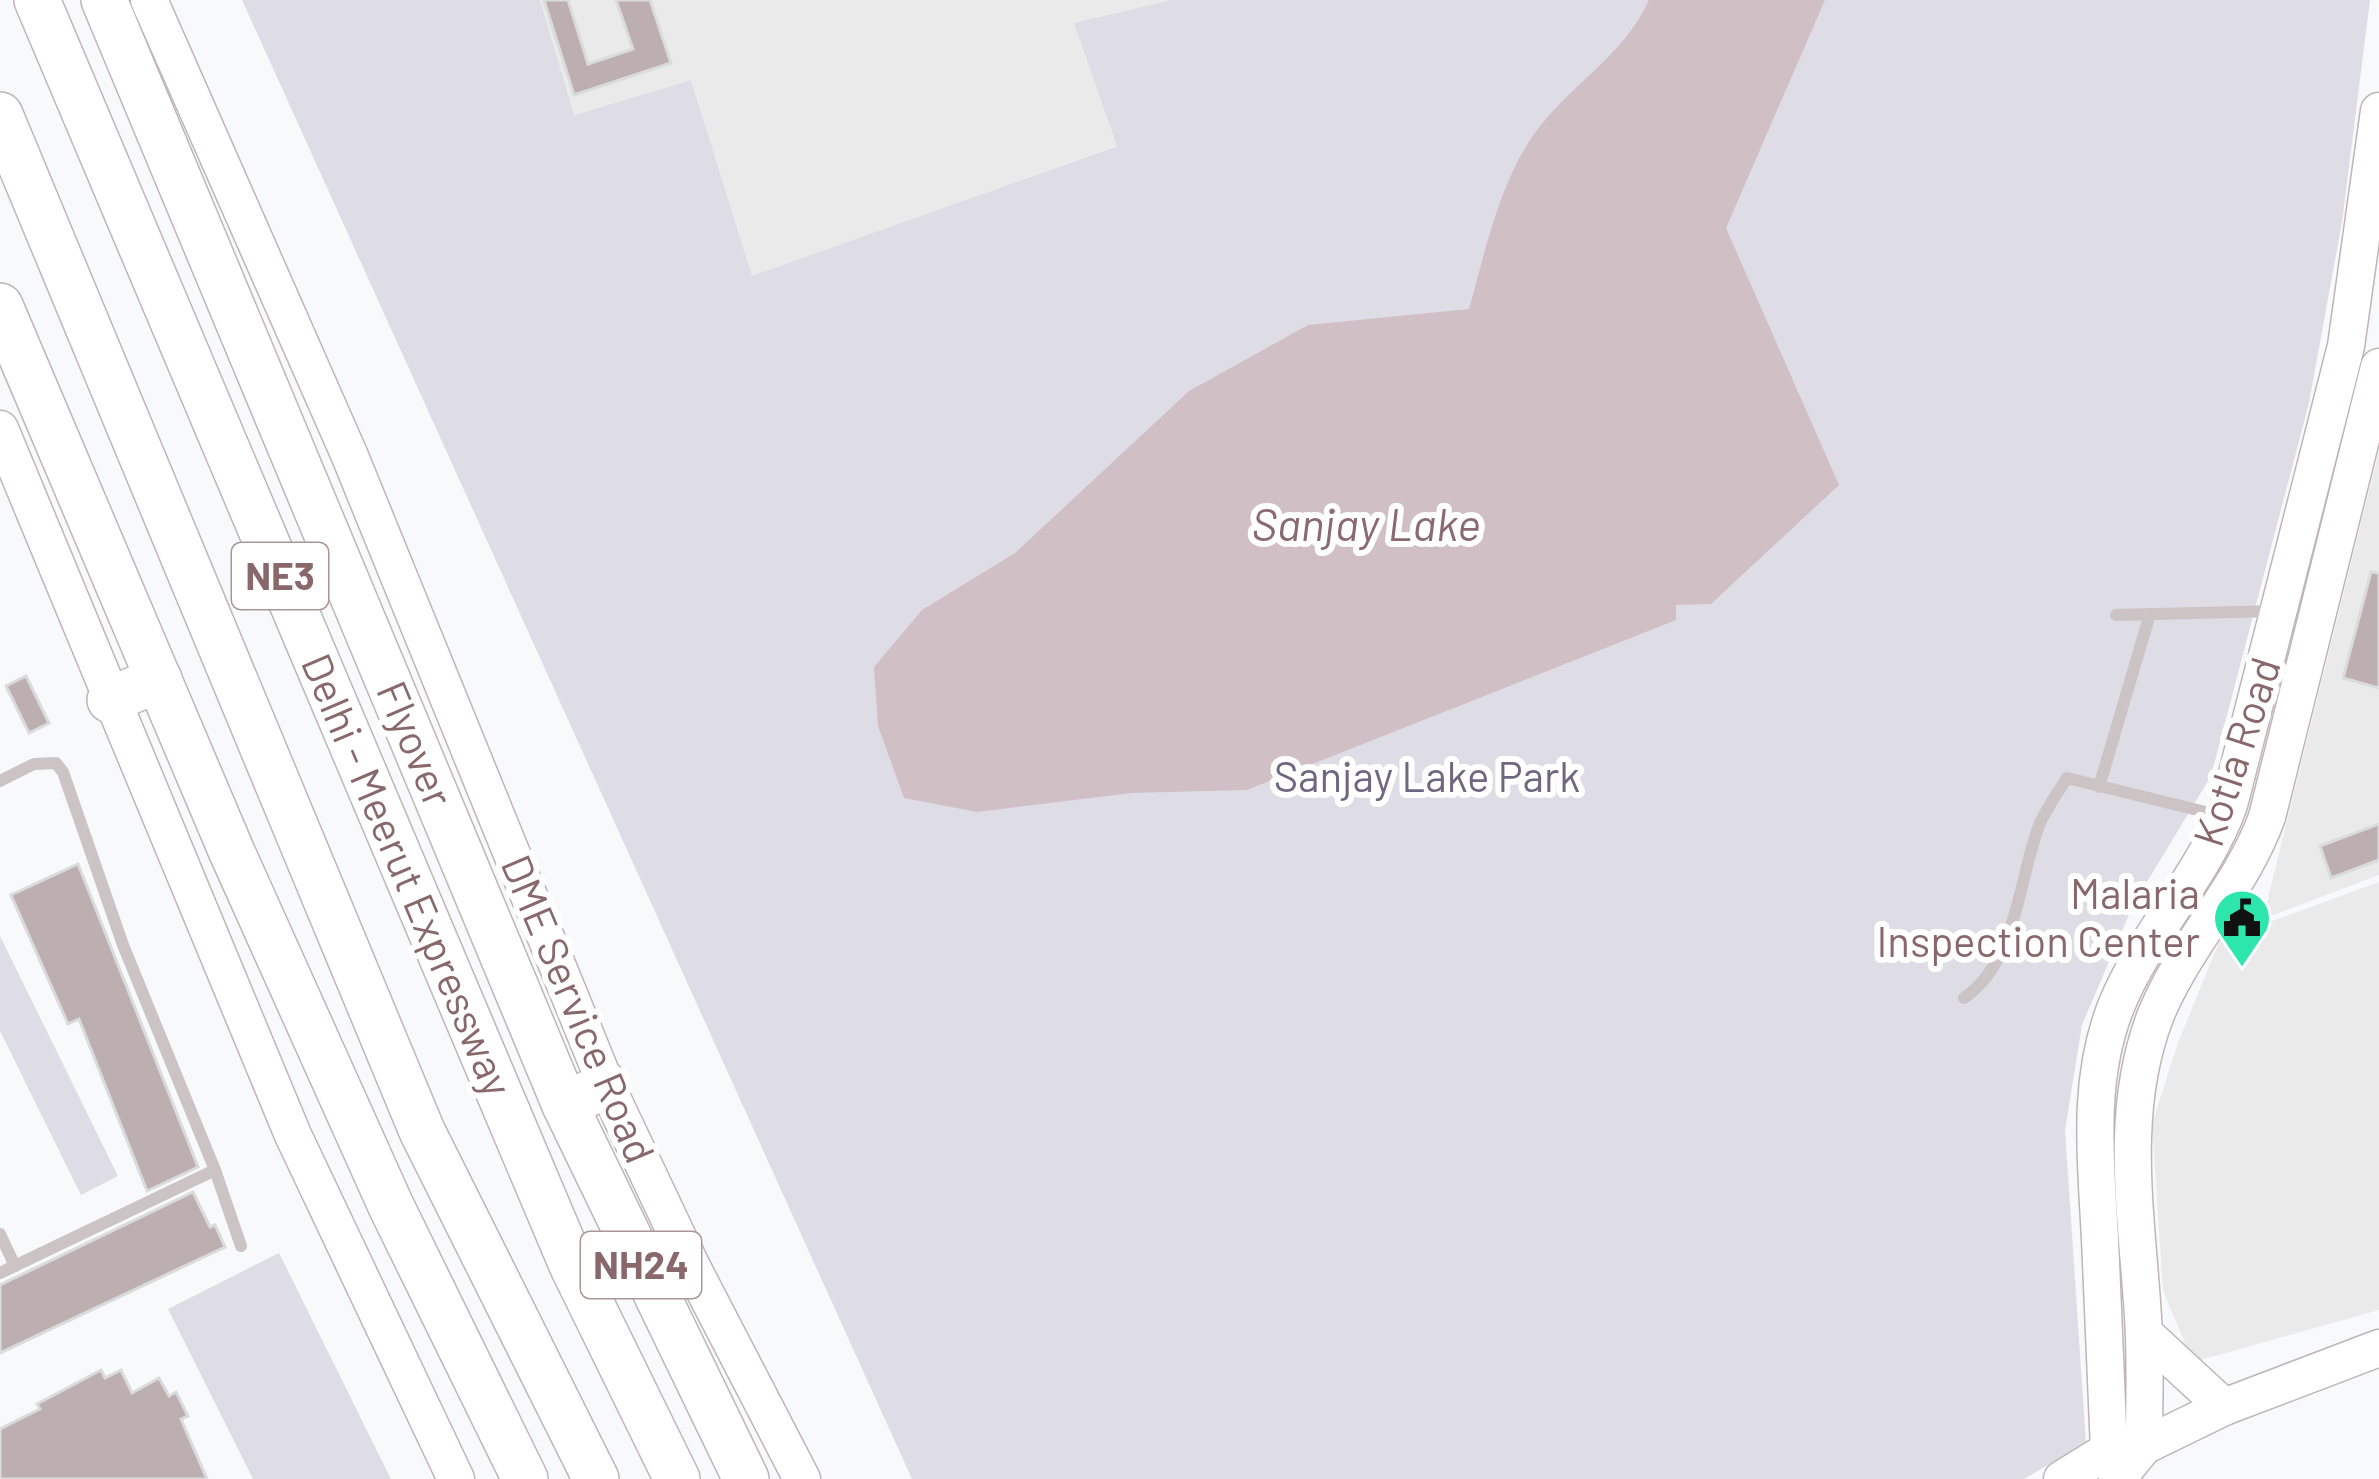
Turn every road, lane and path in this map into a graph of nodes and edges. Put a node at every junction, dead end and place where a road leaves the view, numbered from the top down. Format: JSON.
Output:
{"nodes":[{"id":1,"x":37,"y":0,"type":"edge"},
{"id":2,"x":104,"y":0,"type":"edge"},
{"id":3,"x":149,"y":0,"type":"edge"},
{"id":4,"x":2379,"y":112,"type":"edge"},
{"id":5,"x":0,"y":115,"type":"edge"},
{"id":6,"x":0,"y":306,"type":"edge"},
{"id":7,"x":2379,"y":367,"type":"edge"},
{"id":8,"x":0,"y":429,"type":"edge"},
{"id":9,"x":2280,"y":612,"type":"junction"},
{"id":10,"x":2150,"y":614,"type":"junction"},
{"id":11,"x":2116,"y":615,"type":"dead end"},
{"id":12,"x":159,"y":679,"type":"junction"},
{"id":13,"x":110,"y":700,"type":"junction"},
{"id":14,"x":0,"y":781,"type":"edge"},
{"id":15,"x":2099,"y":787,"type":"junction"},
{"id":16,"x":2225,"y":816,"type":"junction"},
{"id":17,"x":1964,"y":998,"type":"dead end"},
{"id":18,"x":606,"y":1085,"type":"junction"},
{"id":19,"x":565,"y":1105,"type":"junction"},
{"id":20,"x":215,"y":1170,"type":"junction"},
{"id":21,"x":0,"y":1234,"type":"edge"},
{"id":22,"x":241,"y":1246,"type":"dead end"},
{"id":23,"x":15,"y":1266,"type":"junction"},
{"id":24,"x":0,"y":1273,"type":"edge"},
{"id":25,"x":2144,"y":1333,"type":"junction"},
{"id":26,"x":2379,"y":1348,"type":"edge"},
{"id":27,"x":2224,"y":1407,"type":"junction"},
{"id":28,"x":2123,"y":1458,"type":"edge"},
{"id":29,"x":456,"y":1479,"type":"edge"},
{"id":30,"x":525,"y":1479,"type":"edge"},
{"id":31,"x":596,"y":1479,"type":"edge"},
{"id":32,"x":677,"y":1479,"type":"edge"},
{"id":33,"x":746,"y":1479,"type":"edge"},
{"id":34,"x":802,"y":1479,"type":"edge"},
{"id":35,"x":2062,"y":1479,"type":"edge"}],
"edges":[{"from":1,"to":32,"type":"highway","name":"Delhi - Meerut Expressway","number":"NE3"},
{"from":2,"to":19,"type":"highway","name":"Flyover","number":"NH24"},
{"from":3,"to":18,"type":"street","name":"DME Service Road"},
{"from":4,"to":9,"type":"street","name":"Kotla Road"},
{"from":5,"to":31,"type":"highway","name":"Delhi - Meerut Expressway","number":"NE3"},
{"from":6,"to":12,"type":"highway"},
{"from":7,"to":25,"type":"street","name":"Kotla Road"},
{"from":8,"to":13,"type":"street"},
{"from":9,"to":10,"type":"lane"},
{"from":9,"to":16,"type":"street","name":"Kotla Road"},
{"from":10,"to":11,"type":"lane"},
{"from":10,"to":15,"type":"lane"},
{"from":12,"to":13,"type":"highway"},
{"from":12,"to":30,"type":"highway"},
{"from":13,"to":29,"type":"street"},
{"from":14,"to":20,"type":"lane"},
{"from":15,"to":16,"type":"lane"},
{"from":15,"to":17,"type":"lane"},
{"from":16,"to":28,"type":"street","name":"Kotla Road"},
{"from":18,"to":19,"type":"highway"},
{"from":18,"to":34,"type":"street","name":"DME Service Road"},
{"from":19,"to":33,"type":"highway","name":"Flyover","number":"NH24"},
{"from":20,"to":22,"type":"lane"},
{"from":20,"to":23,"type":"lane"},
{"from":21,"to":23,"type":"lane"},
{"from":23,"to":24,"type":"lane"},
{"from":25,"to":27,"type":"street"},
{"from":25,"to":28,"type":"street","name":"Kotla Road"},
{"from":26,"to":27,"type":"street"},
{"from":27,"to":28,"type":"street"},
{"from":28,"to":35,"type":"street"}]}
